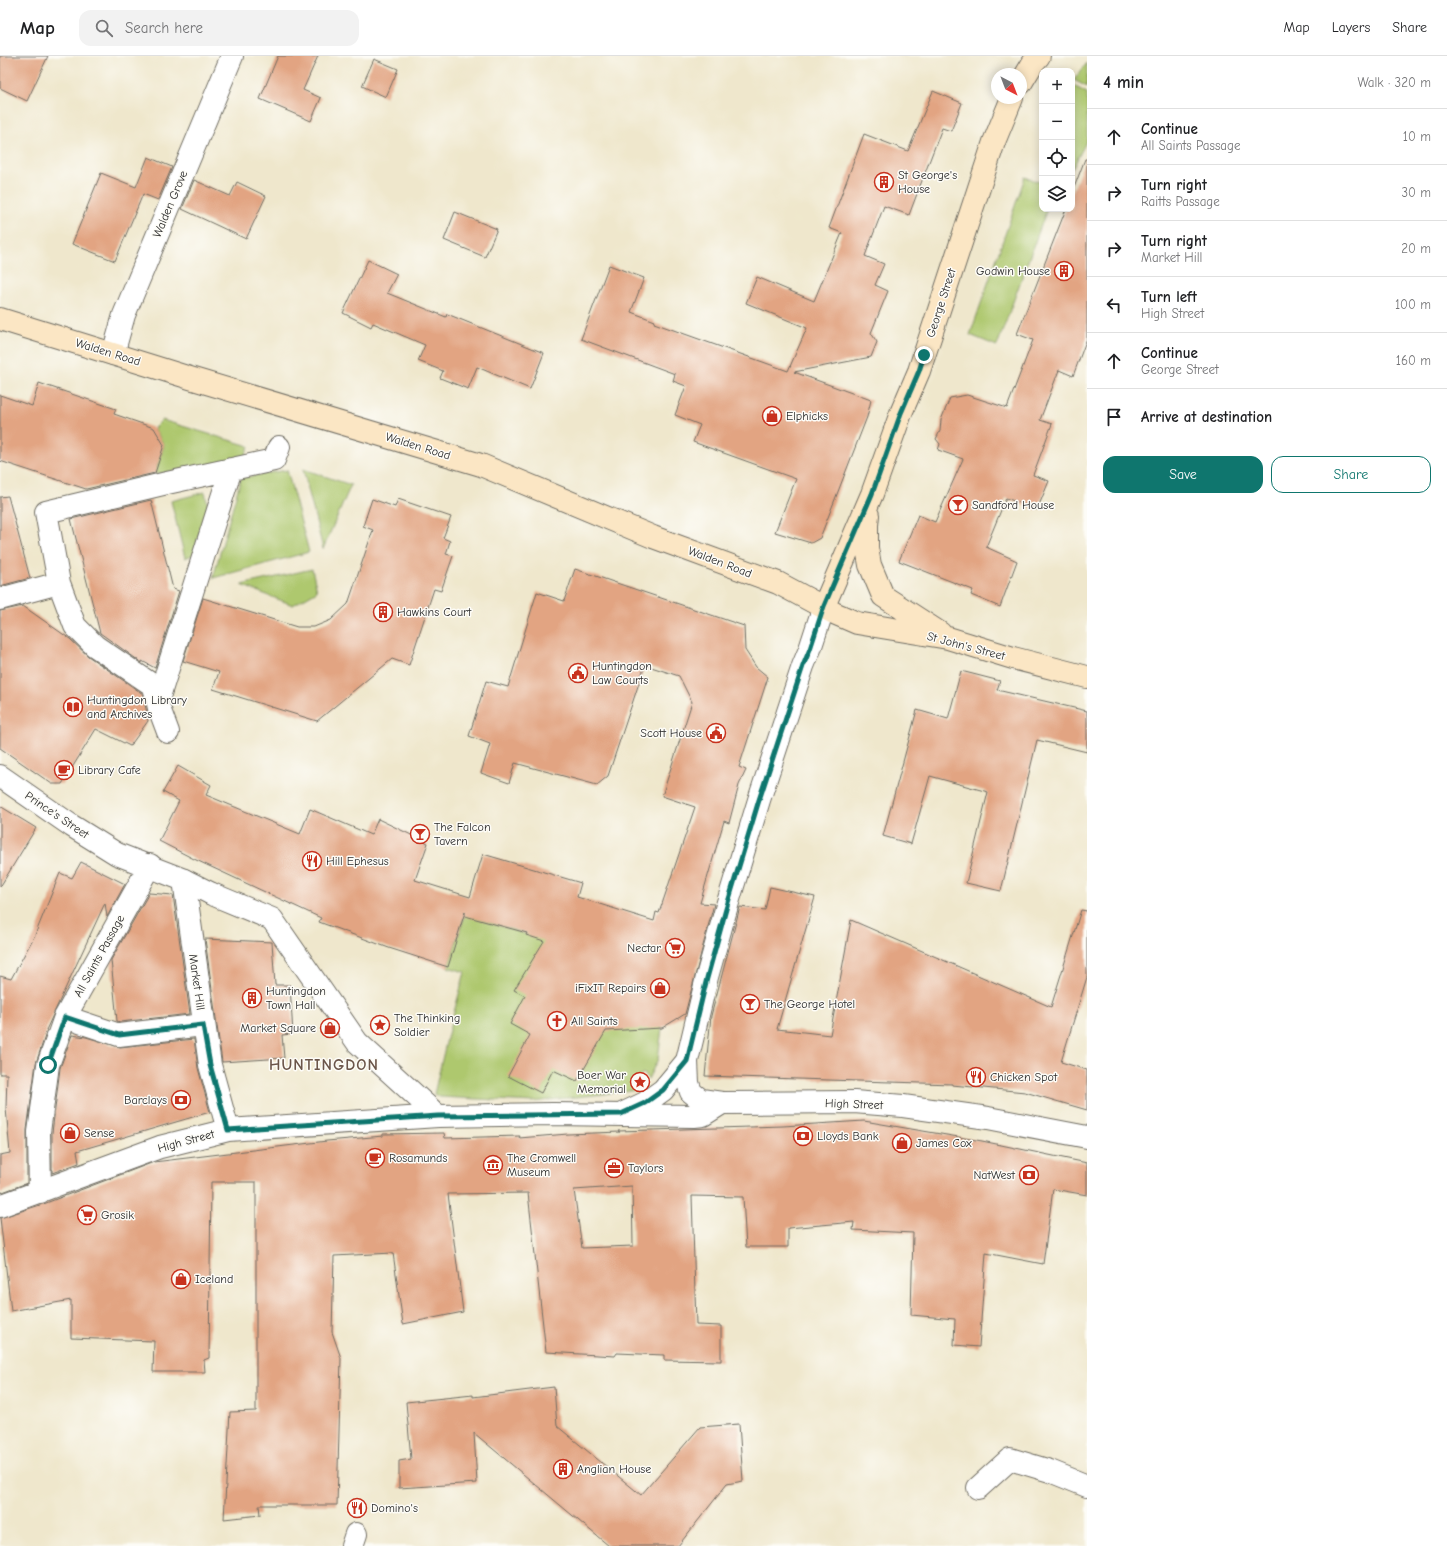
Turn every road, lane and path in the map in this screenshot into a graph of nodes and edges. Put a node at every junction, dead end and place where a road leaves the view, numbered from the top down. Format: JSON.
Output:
{"nodes":[{"id":1,"x":232,"y":56,"type":"edge"},
{"id":2,"x":1039,"y":56,"type":"edge"},
{"id":3,"x":1027,"y":73,"type":"edge"},
{"id":4,"x":1010,"y":104,"type":"edge"},
{"id":5,"x":0,"y":318,"type":"edge"},
{"id":6,"x":113,"y":354,"type":"junction"},
{"id":7,"x":279,"y":447,"type":"dead end"},
{"id":8,"x":231,"y":469,"type":"junction"},
{"id":9,"x":872,"y":494,"type":"junction"},
{"id":10,"x":59,"y":583,"type":"junction"},
{"id":11,"x":0,"y":599,"type":"edge"},
{"id":12,"x":829,"y":609,"type":"junction"},
{"id":13,"x":948,"y":638,"type":"junction"},
{"id":14,"x":1087,"y":677,"type":"edge"},
{"id":15,"x":158,"y":700,"type":"junction"},
{"id":16,"x":168,"y":732,"type":"dead end"},
{"id":17,"x":0,"y":776,"type":"edge"},
{"id":18,"x":150,"y":865,"type":"junction"},
{"id":19,"x":184,"y":880,"type":"junction"},
{"id":20,"x":65,"y":1017,"type":"junction"},
{"id":21,"x":203,"y":1025,"type":"junction"},
{"id":22,"x":687,"y":1061,"type":"junction"},
{"id":23,"x":722,"y":1103,"type":"junction"},
{"id":24,"x":621,"y":1114,"type":"junction"},
{"id":25,"x":438,"y":1116,"type":"junction"},
{"id":26,"x":228,"y":1130,"type":"junction"},
{"id":27,"x":1087,"y":1137,"type":"edge"},
{"id":28,"x":40,"y":1192,"type":"junction"},
{"id":29,"x":0,"y":1206,"type":"edge"},
{"id":30,"x":1087,"y":1486,"type":"edge"},
{"id":31,"x":978,"y":1488,"type":"dead end"}],
"edges":[{"from":1,"to":6,"type":"street","name":"Walden Grove"},
{"from":2,"to":3,"type":"main road"},
{"from":4,"to":9,"type":"main road","name":"George Street"},
{"from":5,"to":6,"type":"main road","name":"Walden Road"},
{"from":6,"to":12,"type":"main road","name":"Walden Road"},
{"from":7,"to":8,"type":"street"},
{"from":8,"to":10,"type":"street"},
{"from":8,"to":15,"type":"street"},
{"from":9,"to":12,"type":"main road","name":"George Street"},
{"from":9,"to":13,"type":"main road"},
{"from":10,"to":11,"type":"street"},
{"from":10,"to":15,"type":"street"},
{"from":12,"to":13,"type":"main road","name":"St John's Street"},
{"from":12,"to":22,"type":"street","name":"George Street"},
{"from":13,"to":14,"type":"main road","name":"St John's Street"},
{"from":15,"to":16,"type":"street"},
{"from":17,"to":18,"type":"street","name":"Prince's Street"},
{"from":18,"to":19,"type":"street"},
{"from":18,"to":20,"type":"street","name":"All Saints Passage"},
{"from":19,"to":21,"type":"street","name":"Market Hill"},
{"from":19,"to":25,"type":"street"},
{"from":20,"to":21,"type":"street"},
{"from":20,"to":28,"type":"street","name":"All Saints Passage"},
{"from":21,"to":26,"type":"street","name":"Market Hill"},
{"from":22,"to":23,"type":"street","name":"George Street"},
{"from":22,"to":24,"type":"street","name":"High Street"},
{"from":23,"to":24,"type":"street","name":"High Street"},
{"from":23,"to":27,"type":"street","name":"High Street"},
{"from":24,"to":25,"type":"street","name":"High Street"},
{"from":25,"to":26,"type":"street","name":"High Street"},
{"from":26,"to":28,"type":"street","name":"High Street"},
{"from":28,"to":29,"type":"street","name":"High Street"},
{"from":30,"to":31,"type":"street"}]}
